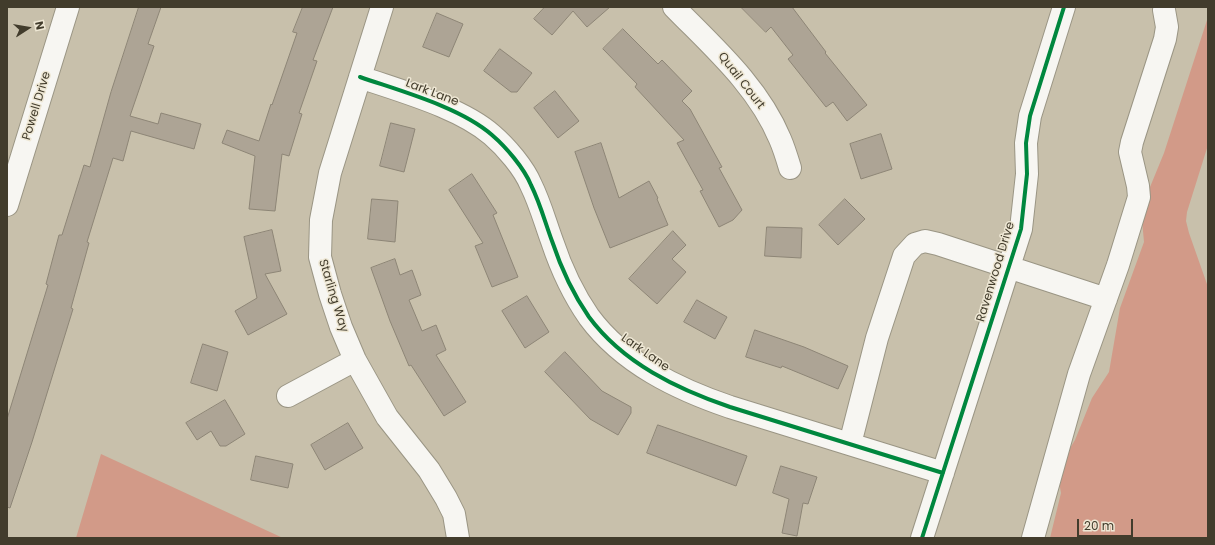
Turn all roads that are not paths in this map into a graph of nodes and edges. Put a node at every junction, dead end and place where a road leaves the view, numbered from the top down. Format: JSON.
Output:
{"nodes":[{"id":1,"x":68,"y":7,"type":"edge"},
{"id":2,"x":382,"y":7,"type":"edge"},
{"id":3,"x":674,"y":7,"type":"edge"},
{"id":4,"x":1064,"y":7,"type":"edge"},
{"id":5,"x":1162,"y":8,"type":"edge"},
{"id":6,"x":360,"y":77,"type":"junction"},
{"id":7,"x":790,"y":168,"type":"dead end"},
{"id":8,"x":7,"y":204,"type":"edge"},
{"id":9,"x":1009,"y":268,"type":"junction"},
{"id":10,"x":1106,"y":299,"type":"junction"},
{"id":11,"x":354,"y":360,"type":"junction"},
{"id":12,"x":288,"y":396,"type":"dead end"},
{"id":13,"x":850,"y":444,"type":"junction"},
{"id":14,"x":942,"y":473,"type":"junction"},
{"id":15,"x":458,"y":538,"type":"edge"},
{"id":16,"x":922,"y":538,"type":"edge"},
{"id":17,"x":1033,"y":538,"type":"edge"}],
"edges":[{"from":1,"to":8,"type":"street","name":"Powell Drive"},
{"from":2,"to":6,"type":"street","name":"Starling Way"},
{"from":3,"to":7,"type":"street","name":"Quail Court"},
{"from":4,"to":9,"type":"street","name":"Ravenwood Drive"},
{"from":5,"to":10,"type":"street"},
{"from":6,"to":11,"type":"street","name":"Starling Way"},
{"from":6,"to":13,"type":"street","name":"Lark Lane"},
{"from":9,"to":10,"type":"street"},
{"from":9,"to":13,"type":"street"},
{"from":9,"to":14,"type":"street","name":"Ravenwood Drive"},
{"from":10,"to":17,"type":"street"},
{"from":11,"to":12,"type":"street"},
{"from":11,"to":15,"type":"street","name":"Starling Way"},
{"from":13,"to":14,"type":"street","name":"Lark Lane"},
{"from":14,"to":16,"type":"street","name":"Ravenwood Drive"}]}
